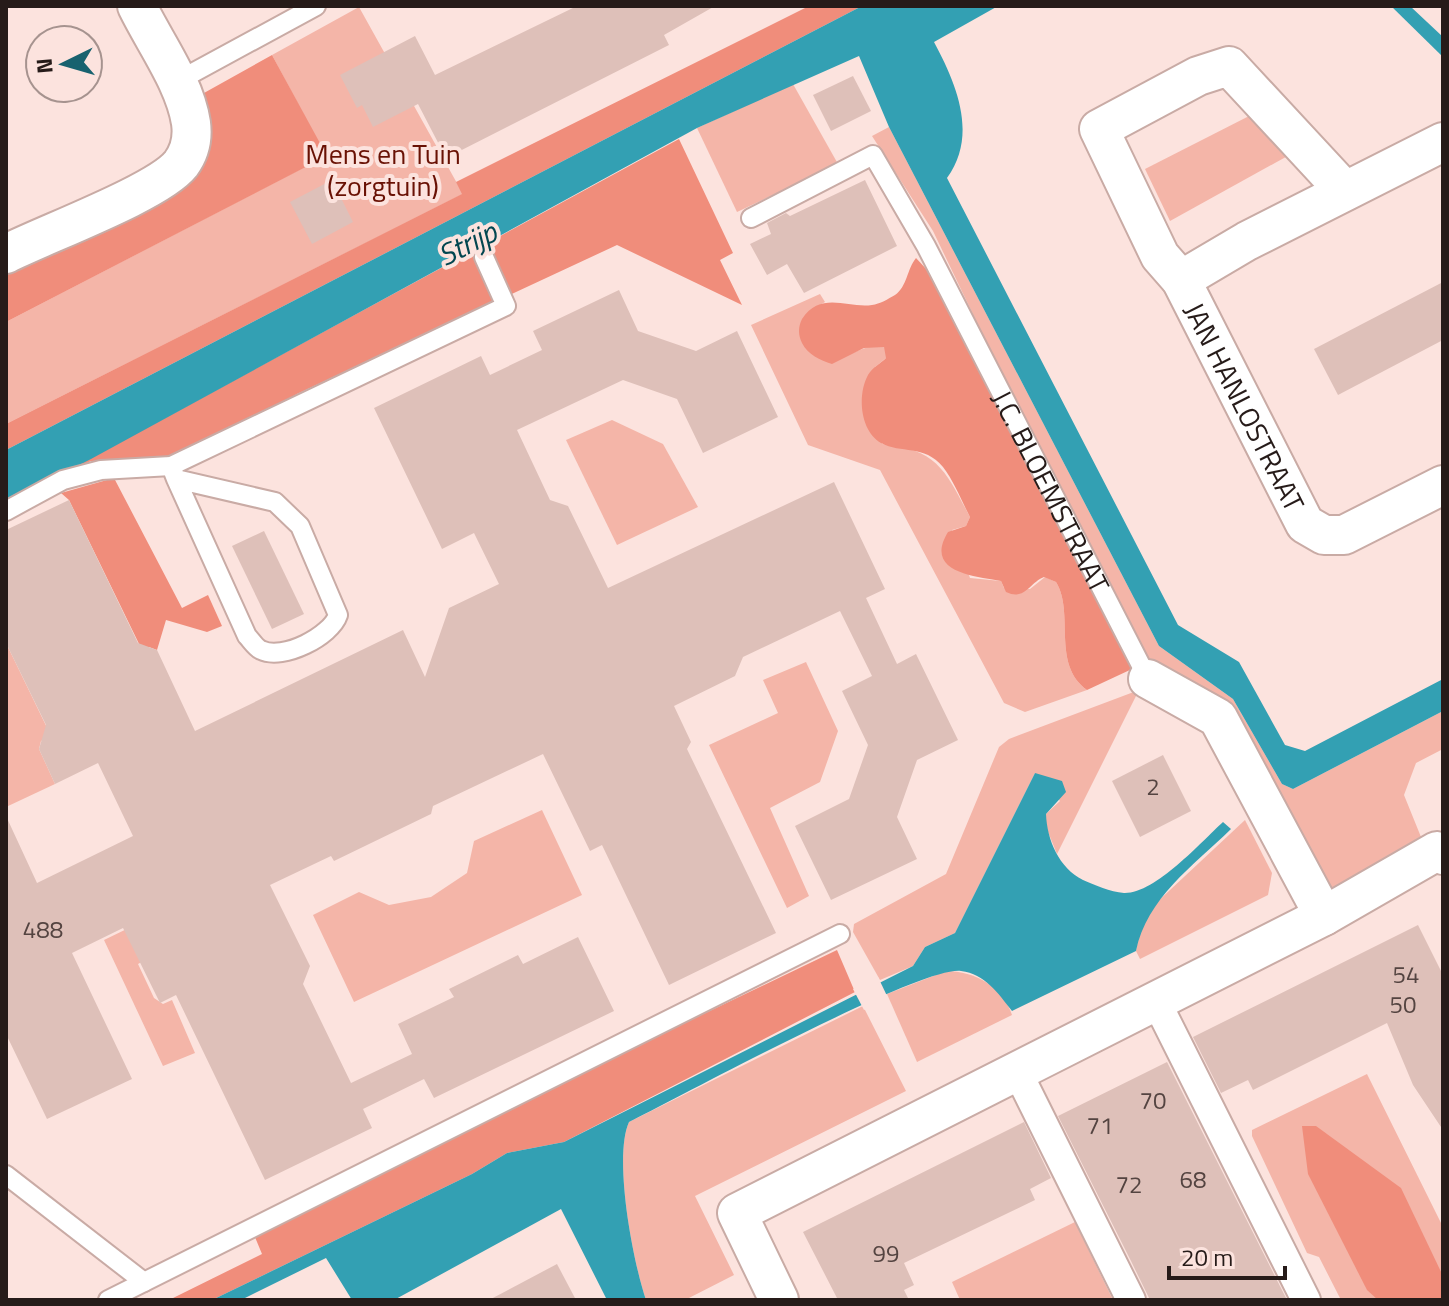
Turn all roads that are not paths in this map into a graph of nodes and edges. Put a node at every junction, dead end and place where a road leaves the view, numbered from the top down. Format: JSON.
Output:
{"nodes":[{"id":1,"x":137,"y":6,"type":"edge"},
{"id":2,"x":316,"y":6,"type":"edge"},
{"id":3,"x":176,"y":82,"type":"junction"},
{"id":4,"x":1443,"y":142,"type":"edge"},
{"id":5,"x":1345,"y":191,"type":"junction"},
{"id":6,"x":751,"y":218,"type":"dead end"},
{"id":7,"x":6,"y":254,"type":"edge"},
{"id":8,"x":484,"y":257,"type":"dead end"},
{"id":9,"x":1181,"y":280,"type":"junction"},
{"id":10,"x":173,"y":472,"type":"junction"},
{"id":11,"x":1443,"y":485,"type":"edge"},
{"id":12,"x":6,"y":511,"type":"edge"},
{"id":13,"x":1148,"y":679,"type":"joint"},
{"id":14,"x":1443,"y":855,"type":"edge"},
{"id":15,"x":1324,"y":916,"type":"junction"},
{"id":16,"x":840,"y":934,"type":"dead end"},
{"id":17,"x":1156,"y":1001,"type":"junction"},
{"id":18,"x":1017,"y":1071,"type":"junction"},
{"id":19,"x":6,"y":1175,"type":"edge"},
{"id":20,"x":144,"y":1282,"type":"junction"},
{"id":21,"x":108,"y":1300,"type":"edge"},
{"id":22,"x":779,"y":1300,"type":"edge"},
{"id":23,"x":1131,"y":1300,"type":"edge"},
{"id":24,"x":1306,"y":1300,"type":"edge"}],
"edges":[{"from":1,"to":3,"type":"street"},
{"from":2,"to":3,"type":"lane"},
{"from":3,"to":7,"type":"street"},
{"from":4,"to":5,"type":"street","name":"JAN HANLOSTRAAT"},
{"from":5,"to":9,"type":"street","name":"JAN HANLOSTRAAT"},
{"from":5,"to":9,"type":"street","name":"JAN HANLOSTRAAT"},
{"from":6,"to":13,"type":"lane","name":"J.C. BLOEMSTRAAT"},
{"from":8,"to":10,"type":"lane"},
{"from":9,"to":11,"type":"street","name":"JAN HANLOSTRAAT"},
{"from":10,"to":10,"type":"lane"},
{"from":10,"to":12,"type":"lane"},
{"from":13,"to":15,"type":"street","name":"J.C. BLOEMSTRAAT"},
{"from":14,"to":15,"type":"street"},
{"from":15,"to":17,"type":"street"},
{"from":16,"to":20,"type":"lane"},
{"from":17,"to":18,"type":"street"},
{"from":17,"to":24,"type":"street"},
{"from":18,"to":22,"type":"street"},
{"from":18,"to":23,"type":"street"},
{"from":19,"to":20,"type":"lane"},
{"from":20,"to":21,"type":"lane"}]}
